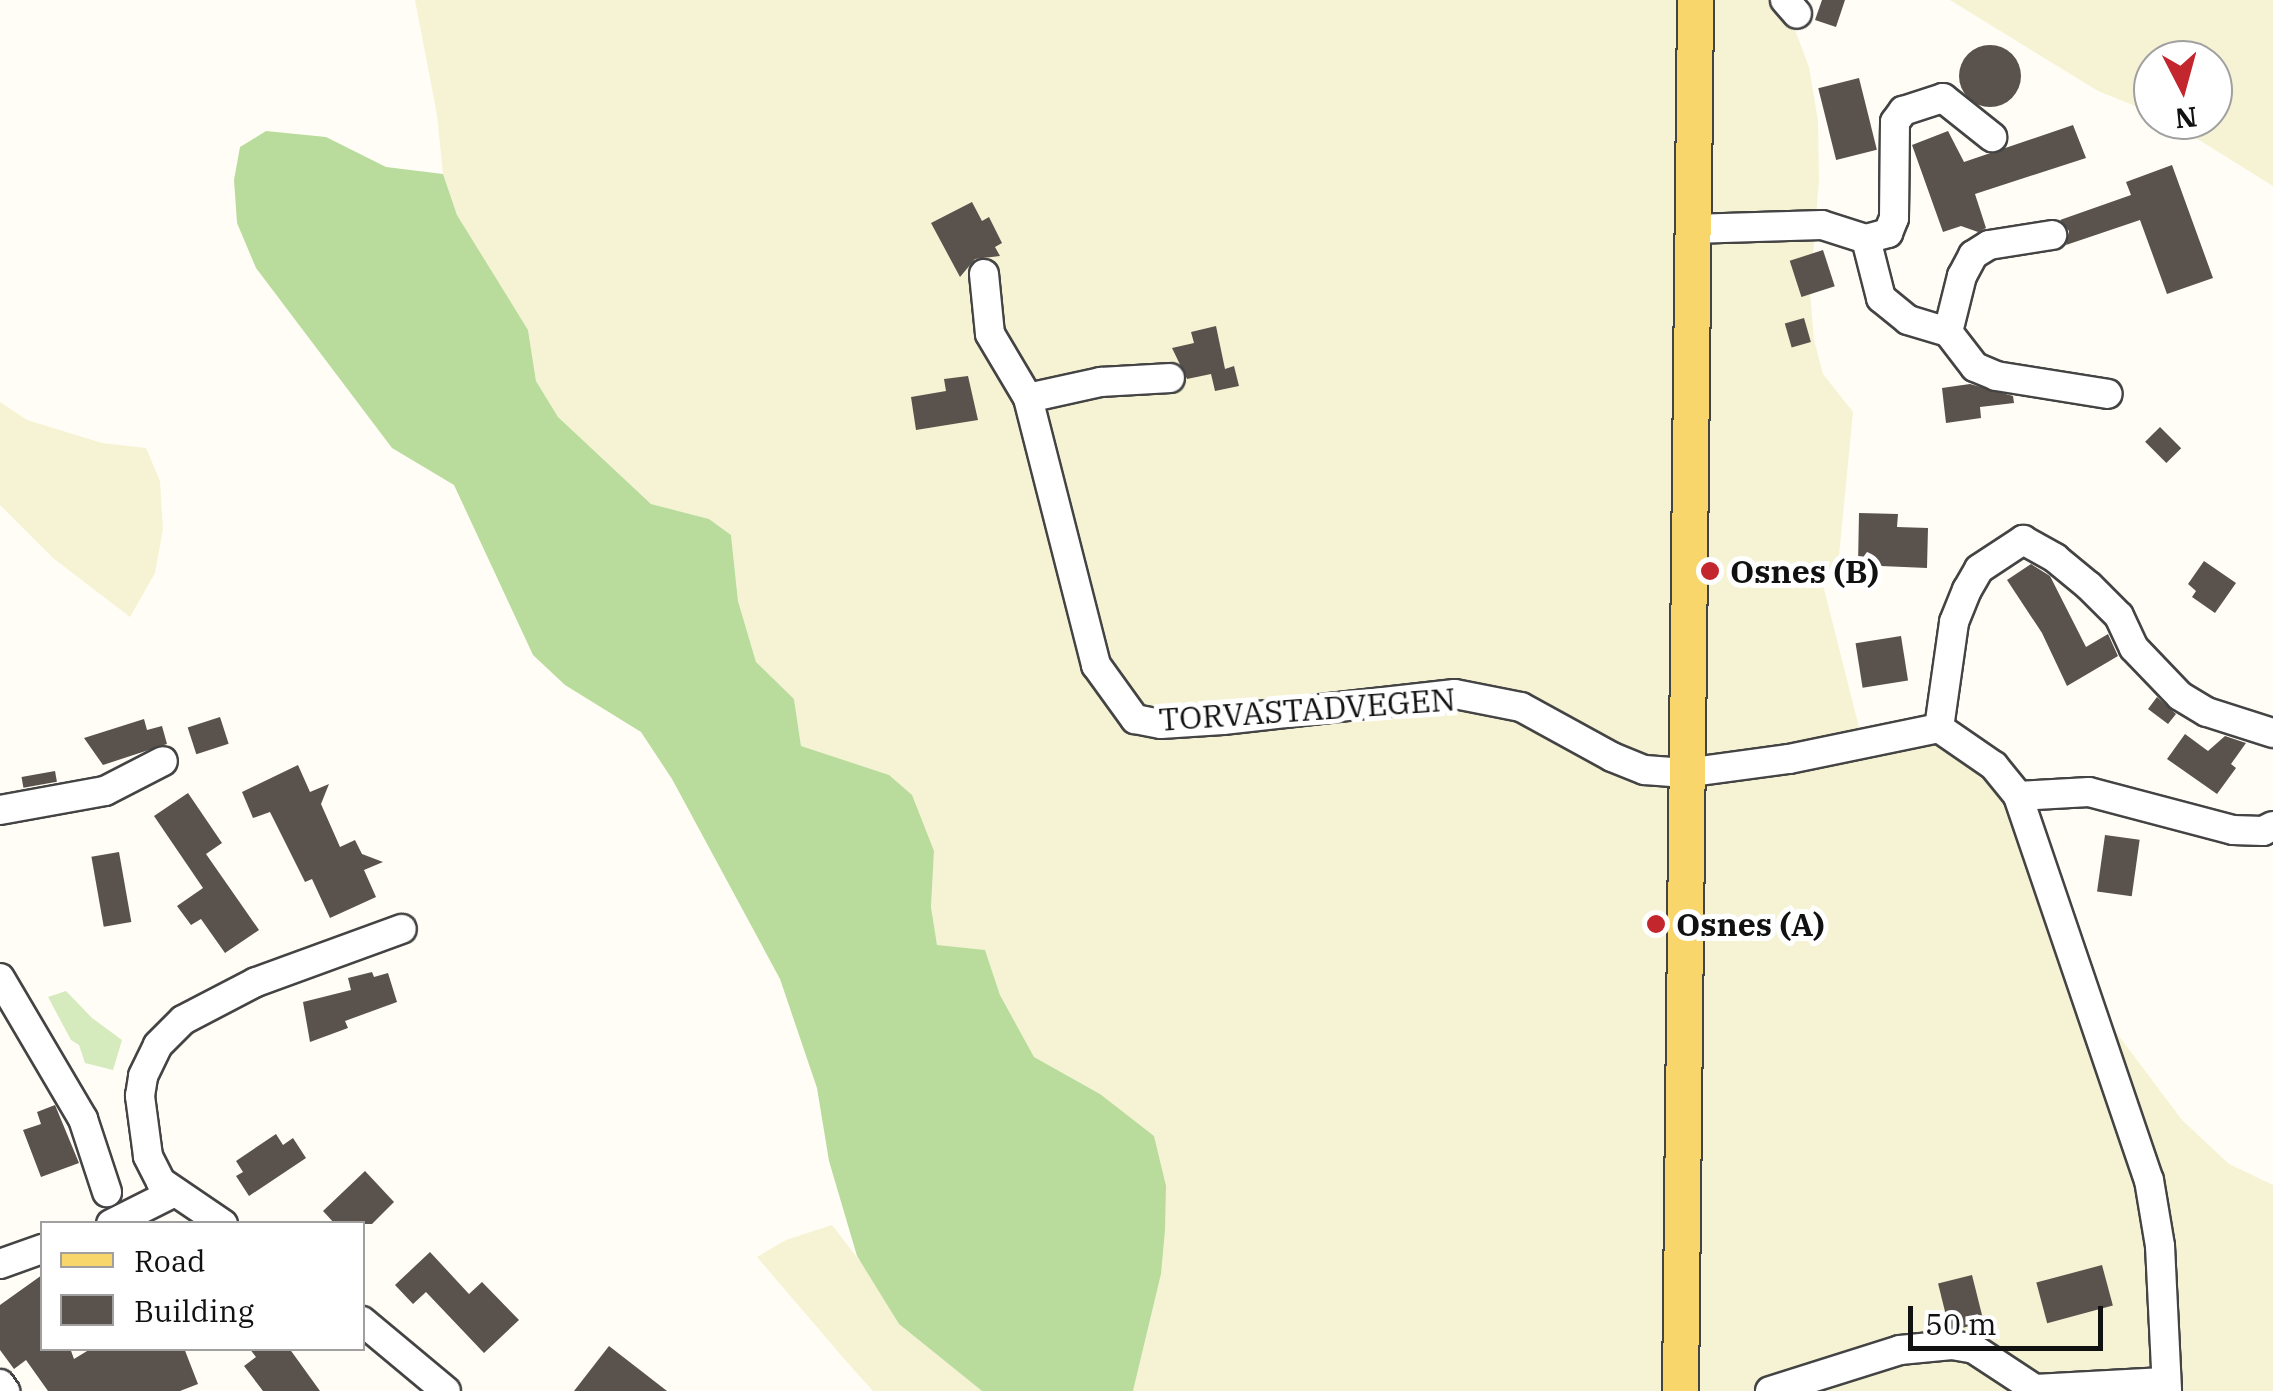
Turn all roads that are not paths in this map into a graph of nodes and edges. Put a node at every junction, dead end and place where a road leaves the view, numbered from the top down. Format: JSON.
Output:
{"nodes":[{"id":1,"x":1695,"y":0,"type":"edge"},
{"id":2,"x":1992,"y":137,"type":"dead end"},
{"id":3,"x":1692,"y":230,"type":"junction"},
{"id":4,"x":2052,"y":234,"type":"dead end"},
{"id":5,"x":1866,"y":239,"type":"junction"},
{"id":6,"x":984,"y":274,"type":"dead end"},
{"id":7,"x":1948,"y":332,"type":"junction"},
{"id":8,"x":1170,"y":378,"type":"dead end"},
{"id":9,"x":2108,"y":394,"type":"dead end"},
{"id":10,"x":1028,"y":398,"type":"junction"},
{"id":11,"x":1939,"y":728,"type":"junction"},
{"id":12,"x":2273,"y":733,"type":"edge"},
{"id":13,"x":163,"y":760,"type":"dead end"},
{"id":14,"x":1685,"y":773,"type":"junction"},
{"id":15,"x":2018,"y":796,"type":"junction"},
{"id":16,"x":0,"y":810,"type":"edge"},
{"id":17,"x":2273,"y":826,"type":"edge"},
{"id":18,"x":402,"y":929,"type":"dead end"},
{"id":19,"x":0,"y":978,"type":"edge"},
{"id":20,"x":107,"y":1192,"type":"dead end"},
{"id":21,"x":173,"y":1194,"type":"junction"},
{"id":22,"x":117,"y":1221,"type":"edge"},
{"id":23,"x":217,"y":1221,"type":"edge"},
{"id":24,"x":40,"y":1249,"type":"edge"},
{"id":25,"x":0,"y":1264,"type":"edge"},
{"id":26,"x":365,"y":1324,"type":"edge"},
{"id":27,"x":0,"y":1384,"type":"edge"},
{"id":28,"x":2166,"y":1386,"type":"edge"},
{"id":29,"x":5,"y":1391,"type":"edge"},
{"id":30,"x":446,"y":1391,"type":"edge"},
{"id":31,"x":1680,"y":1391,"type":"edge"},
{"id":32,"x":1770,"y":1391,"type":"edge"}],
"edges":[{"from":1,"to":3,"type":"main road"},
{"from":2,"to":5,"type":"street"},
{"from":3,"to":5,"type":"street"},
{"from":3,"to":14,"type":"main road"},
{"from":4,"to":7,"type":"street"},
{"from":5,"to":7,"type":"street"},
{"from":6,"to":10,"type":"street","name":"TORVASTADVEGEN"},
{"from":7,"to":9,"type":"street"},
{"from":8,"to":10,"type":"street"},
{"from":10,"to":14,"type":"street","name":"TORVASTADVEGEN"},
{"from":11,"to":12,"type":"street"},
{"from":11,"to":14,"type":"street","name":"TORVASTADVEGEN"},
{"from":11,"to":15,"type":"street"},
{"from":13,"to":16,"type":"street"},
{"from":14,"to":31,"type":"main road"},
{"from":15,"to":17,"type":"street"},
{"from":15,"to":28,"type":"street"},
{"from":18,"to":21,"type":"street"},
{"from":19,"to":20,"type":"street"},
{"from":21,"to":22,"type":"street"},
{"from":21,"to":23,"type":"street"},
{"from":24,"to":25,"type":"street"},
{"from":26,"to":30,"type":"street"},
{"from":27,"to":29,"type":"street"},
{"from":28,"to":32,"type":"street"}]}
